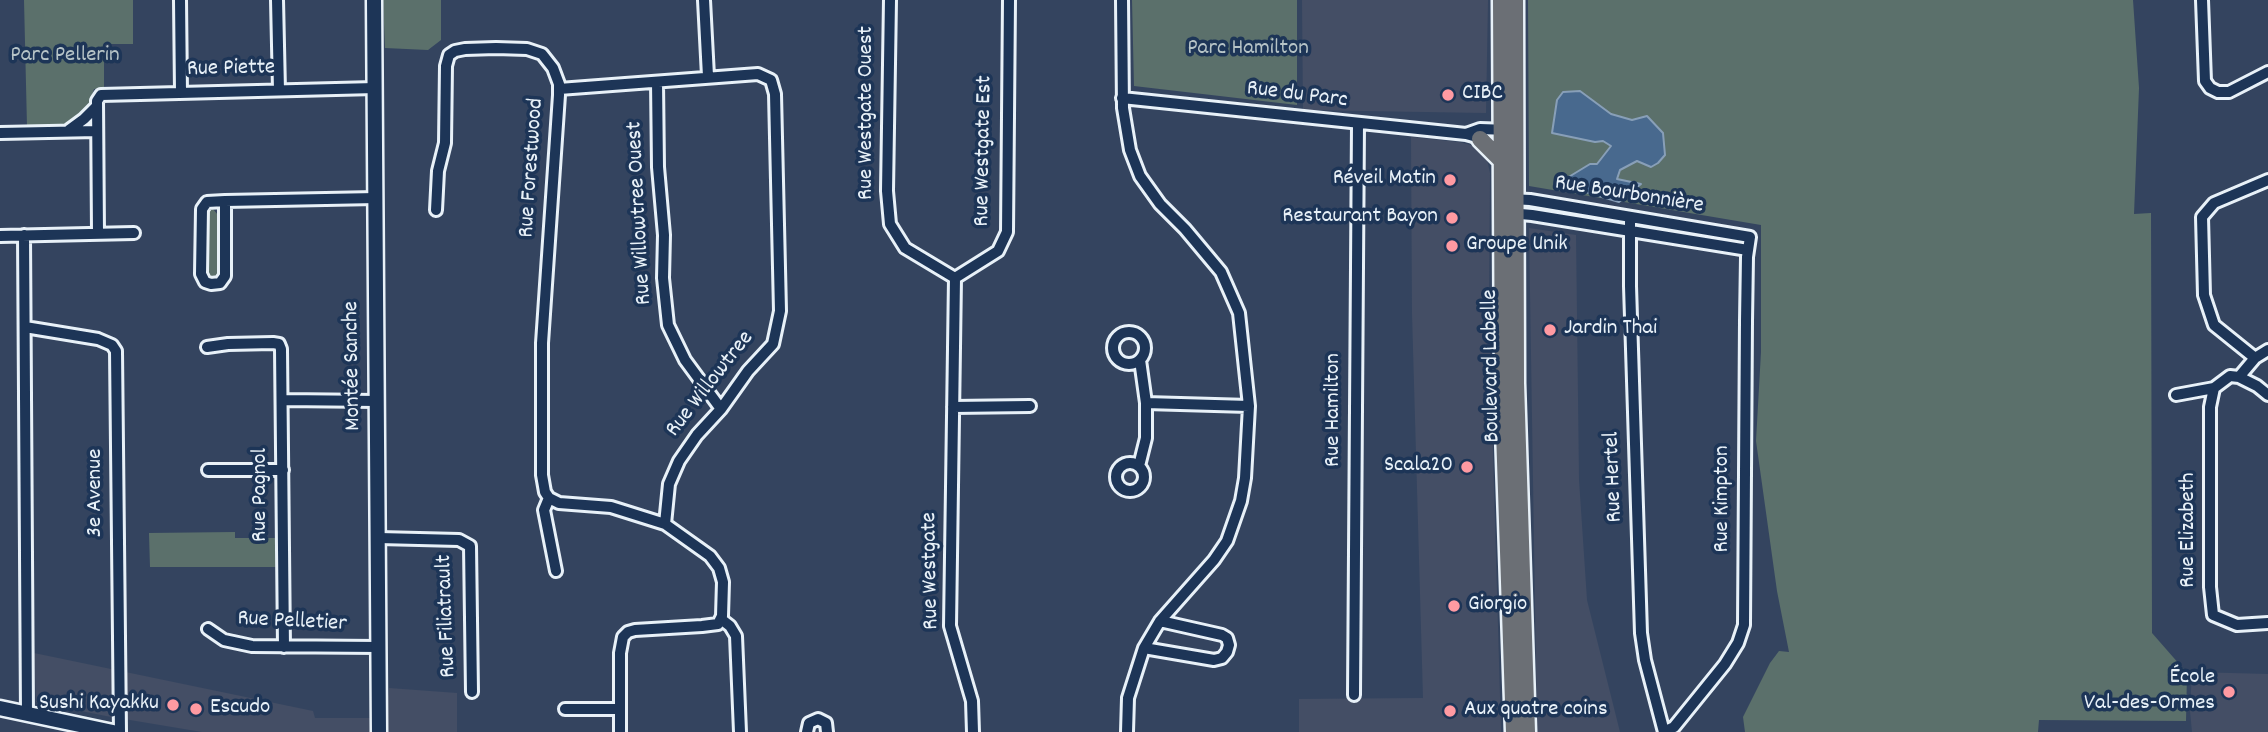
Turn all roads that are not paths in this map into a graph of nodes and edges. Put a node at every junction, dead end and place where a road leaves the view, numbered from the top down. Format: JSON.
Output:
{"nodes":[{"id":1,"x":180,"y":0,"type":"edge"},
{"id":2,"x":277,"y":0,"type":"edge"},
{"id":3,"x":374,"y":0,"type":"edge"},
{"id":4,"x":704,"y":0,"type":"edge"},
{"id":5,"x":890,"y":0,"type":"edge"},
{"id":6,"x":1009,"y":0,"type":"edge"},
{"id":7,"x":1122,"y":0,"type":"edge"},
{"id":8,"x":1501,"y":0,"type":"edge"},
{"id":9,"x":1515,"y":0,"type":"edge"},
{"id":10,"x":2202,"y":0,"type":"edge"},
{"id":11,"x":2268,"y":72,"type":"edge"},
{"id":12,"x":708,"y":76,"type":"junction"},
{"id":13,"x":656,"y":82,"type":"junction"},
{"id":14,"x":374,"y":88,"type":"junction"},
{"id":15,"x":559,"y":89,"type":"junction"},
{"id":16,"x":279,"y":90,"type":"junction"},
{"id":17,"x":181,"y":92,"type":"junction"},
{"id":18,"x":1122,"y":98,"type":"junction"},
{"id":19,"x":97,"y":106,"type":"junction"},
{"id":20,"x":1358,"y":124,"type":"junction"},
{"id":21,"x":67,"y":131,"type":"junction"},
{"id":22,"x":97,"y":131,"type":"junction"},
{"id":23,"x":0,"y":133,"type":"edge"},
{"id":24,"x":1508,"y":135,"type":"junction"},
{"id":25,"x":1473,"y":136,"type":"junction"},
{"id":26,"x":1500,"y":160,"type":"junction"},
{"id":27,"x":2268,"y":180,"type":"edge"},
{"id":28,"x":376,"y":198,"type":"junction"},
{"id":29,"x":225,"y":201,"type":"junction"},
{"id":30,"x":1508,"y":206,"type":"junction"},
{"id":31,"x":436,"y":210,"type":"dead end"},
{"id":32,"x":1630,"y":217,"type":"junction"},
{"id":33,"x":1629,"y":230,"type":"junction"},
{"id":34,"x":98,"y":233,"type":"junction"},
{"id":35,"x":134,"y":233,"type":"dead end"},
{"id":36,"x":24,"y":235,"type":"junction"},
{"id":37,"x":0,"y":236,"type":"edge"},
{"id":38,"x":1750,"y":237,"type":"joint"},
{"id":39,"x":1748,"y":250,"type":"junction"},
{"id":40,"x":955,"y":278,"type":"junction"},
{"id":41,"x":25,"y":327,"type":"junction"},
{"id":42,"x":207,"y":347,"type":"dead end"},
{"id":43,"x":2268,"y":350,"type":"edge"},
{"id":44,"x":2255,"y":358,"type":"junction"},
{"id":45,"x":1140,"y":360,"type":"dead end"},
{"id":46,"x":2239,"y":377,"type":"junction"},
{"id":47,"x":2214,"y":388,"type":"junction"},
{"id":48,"x":2176,"y":395,"type":"dead end"},
{"id":49,"x":2268,"y":395,"type":"edge"},
{"id":50,"x":283,"y":400,"type":"junction"},
{"id":51,"x":377,"y":401,"type":"junction"},
{"id":52,"x":1146,"y":403,"type":"junction"},
{"id":53,"x":1030,"y":406,"type":"dead end"},
{"id":54,"x":1249,"y":406,"type":"junction"},
{"id":55,"x":953,"y":407,"type":"junction"},
{"id":56,"x":720,"y":410,"type":"junction"},
{"id":57,"x":1139,"y":466,"type":"dead end"},
{"id":58,"x":208,"y":470,"type":"dead end"},
{"id":59,"x":283,"y":470,"type":"junction"},
{"id":60,"x":549,"y":498,"type":"junction"},
{"id":61,"x":665,"y":524,"type":"junction"},
{"id":62,"x":379,"y":538,"type":"junction"},
{"id":63,"x":556,"y":571,"type":"dead end"},
{"id":64,"x":721,"y":619,"type":"junction"},
{"id":65,"x":1160,"y":621,"type":"junction"},
{"id":66,"x":2268,"y":623,"type":"edge"},
{"id":67,"x":208,"y":629,"type":"dead end"},
{"id":68,"x":284,"y":647,"type":"junction"},
{"id":69,"x":379,"y":647,"type":"junction"},
{"id":70,"x":1144,"y":648,"type":"junction"},
{"id":71,"x":472,"y":692,"type":"dead end"},
{"id":72,"x":1354,"y":695,"type":"dead end"},
{"id":73,"x":0,"y":708,"type":"edge"},
{"id":74,"x":565,"y":709,"type":"dead end"},
{"id":75,"x":620,"y":709,"type":"junction"},
{"id":76,"x":27,"y":714,"type":"junction"},
{"id":77,"x":113,"y":732,"type":"edge"},
{"id":78,"x":120,"y":732,"type":"edge"},
{"id":79,"x":379,"y":732,"type":"edge"},
{"id":80,"x":620,"y":732,"type":"edge"},
{"id":81,"x":740,"y":732,"type":"edge"},
{"id":82,"x":807,"y":732,"type":"edge"},
{"id":83,"x":828,"y":732,"type":"edge"},
{"id":84,"x":973,"y":732,"type":"edge"},
{"id":85,"x":1127,"y":732,"type":"edge"},
{"id":86,"x":1514,"y":732,"type":"edge"},
{"id":87,"x":1527,"y":732,"type":"edge"},
{"id":88,"x":1664,"y":732,"type":"edge"}],
"edges":[{"from":1,"to":17,"type":"street"},
{"from":2,"to":16,"type":"street"},
{"from":3,"to":14,"type":"street","name":"Montée Sanche"},
{"from":4,"to":12,"type":"street"},
{"from":5,"to":40,"type":"street","name":"Rue Westgate Ouest"},
{"from":6,"to":40,"type":"street","name":"Rue Westgate Est"},
{"from":7,"to":18,"type":"street"},
{"from":8,"to":24,"type":"main road","name":"Boulevard Labelle"},
{"from":9,"to":24,"type":"main road","name":"Boulevard Labelle"},
{"from":10,"to":11,"type":"street"},
{"from":12,"to":13,"type":"street","name":"Rue Willowtree"},
{"from":12,"to":56,"type":"street","name":"Rue Willowtree"},
{"from":13,"to":15,"type":"street","name":"Rue Willowtree"},
{"from":13,"to":56,"type":"street","name":"Rue Willowtree Ouest"},
{"from":14,"to":16,"type":"street","name":"Rue Piette"},
{"from":14,"to":28,"type":"street","name":"Montée Sanche"},
{"from":15,"to":31,"type":"street","name":"Rue Forestwood"},
{"from":15,"to":60,"type":"street","name":"Rue Forestwood"},
{"from":16,"to":17,"type":"street","name":"Rue Piette"},
{"from":17,"to":19,"type":"street","name":"Rue Piette"},
{"from":18,"to":20,"type":"street","name":"Rue du Parc"},
{"from":18,"to":54,"type":"street"},
{"from":19,"to":21,"type":"street","name":"Rue Piette"},
{"from":19,"to":22,"type":"street"},
{"from":20,"to":25,"type":"street","name":"Rue du Parc"},
{"from":20,"to":72,"type":"street","name":"Rue Hamilton"},
{"from":21,"to":22,"type":"street"},
{"from":21,"to":23,"type":"street"},
{"from":22,"to":34,"type":"street"},
{"from":24,"to":25,"type":"street","name":"Rue du Parc"},
{"from":24,"to":26,"type":"main road","name":"Boulevard Labelle"},
{"from":24,"to":30,"type":"main road","name":"Boulevard Labelle"},
{"from":25,"to":26,"type":"main road"},
{"from":26,"to":30,"type":"main road","name":"Boulevard Labelle"},
{"from":27,"to":44,"type":"street"},
{"from":28,"to":29,"type":"street"},
{"from":28,"to":51,"type":"street","name":"Montée Sanche"},
{"from":29,"to":29,"type":"street"},
{"from":30,"to":32,"type":"street","name":"Rue Bourbonnière"},
{"from":30,"to":33,"type":"street","name":"Rue Bourbonnière"},
{"from":30,"to":86,"type":"main road","name":"Boulevard Labelle"},
{"from":30,"to":87,"type":"main road","name":"Boulevard Labelle"},
{"from":32,"to":33,"type":"street","name":"Rue Hertel"},
{"from":32,"to":38,"type":"street","name":"Rue Bourbonnière"},
{"from":33,"to":39,"type":"street","name":"Rue Bourbonnière"},
{"from":33,"to":88,"type":"street","name":"Rue Hertel"},
{"from":34,"to":35,"type":"street"},
{"from":34,"to":36,"type":"street"},
{"from":36,"to":37,"type":"street"},
{"from":36,"to":41,"type":"street"},
{"from":38,"to":39,"type":"street","name":"Rue Kimpton"},
{"from":39,"to":88,"type":"street","name":"Rue Kimpton"},
{"from":40,"to":55,"type":"street","name":"Rue Westgate"},
{"from":41,"to":76,"type":"street"},
{"from":41,"to":78,"type":"street","name":"3e Avenue"},
{"from":42,"to":50,"type":"street","name":"Rue Pagnol"},
{"from":43,"to":44,"type":"street"},
{"from":44,"to":46,"type":"street"},
{"from":45,"to":52,"type":"street"},
{"from":46,"to":47,"type":"street"},
{"from":46,"to":49,"type":"street"},
{"from":47,"to":48,"type":"street"},
{"from":47,"to":66,"type":"street","name":"Rue Elizabeth"},
{"from":50,"to":51,"type":"street"},
{"from":50,"to":59,"type":"street","name":"Rue Pagnol"},
{"from":51,"to":62,"type":"street","name":"Montée Sanche"},
{"from":52,"to":54,"type":"street"},
{"from":52,"to":57,"type":"street"},
{"from":53,"to":55,"type":"street"},
{"from":54,"to":65,"type":"street"},
{"from":55,"to":84,"type":"street","name":"Rue Westgate"},
{"from":56,"to":61,"type":"street","name":"Rue Willowtree"},
{"from":58,"to":59,"type":"street"},
{"from":59,"to":68,"type":"street","name":"Rue Pagnol"},
{"from":60,"to":61,"type":"street"},
{"from":60,"to":63,"type":"street","name":"Rue Forestwood"},
{"from":61,"to":64,"type":"street"},
{"from":62,"to":69,"type":"street","name":"Montée Sanche"},
{"from":62,"to":71,"type":"street","name":"Rue Filiatrault"},
{"from":64,"to":75,"type":"street"},
{"from":64,"to":81,"type":"street"},
{"from":65,"to":70,"type":"street"},
{"from":65,"to":70,"type":"street"},
{"from":67,"to":68,"type":"street","name":"Rue Pelletier"},
{"from":68,"to":69,"type":"street","name":"Rue Pelletier"},
{"from":69,"to":79,"type":"street","name":"Montée Sanche"},
{"from":70,"to":85,"type":"street"},
{"from":73,"to":76,"type":"street"},
{"from":74,"to":75,"type":"street"},
{"from":75,"to":80,"type":"street"},
{"from":76,"to":77,"type":"street"},
{"from":82,"to":83,"type":"street"}]}
